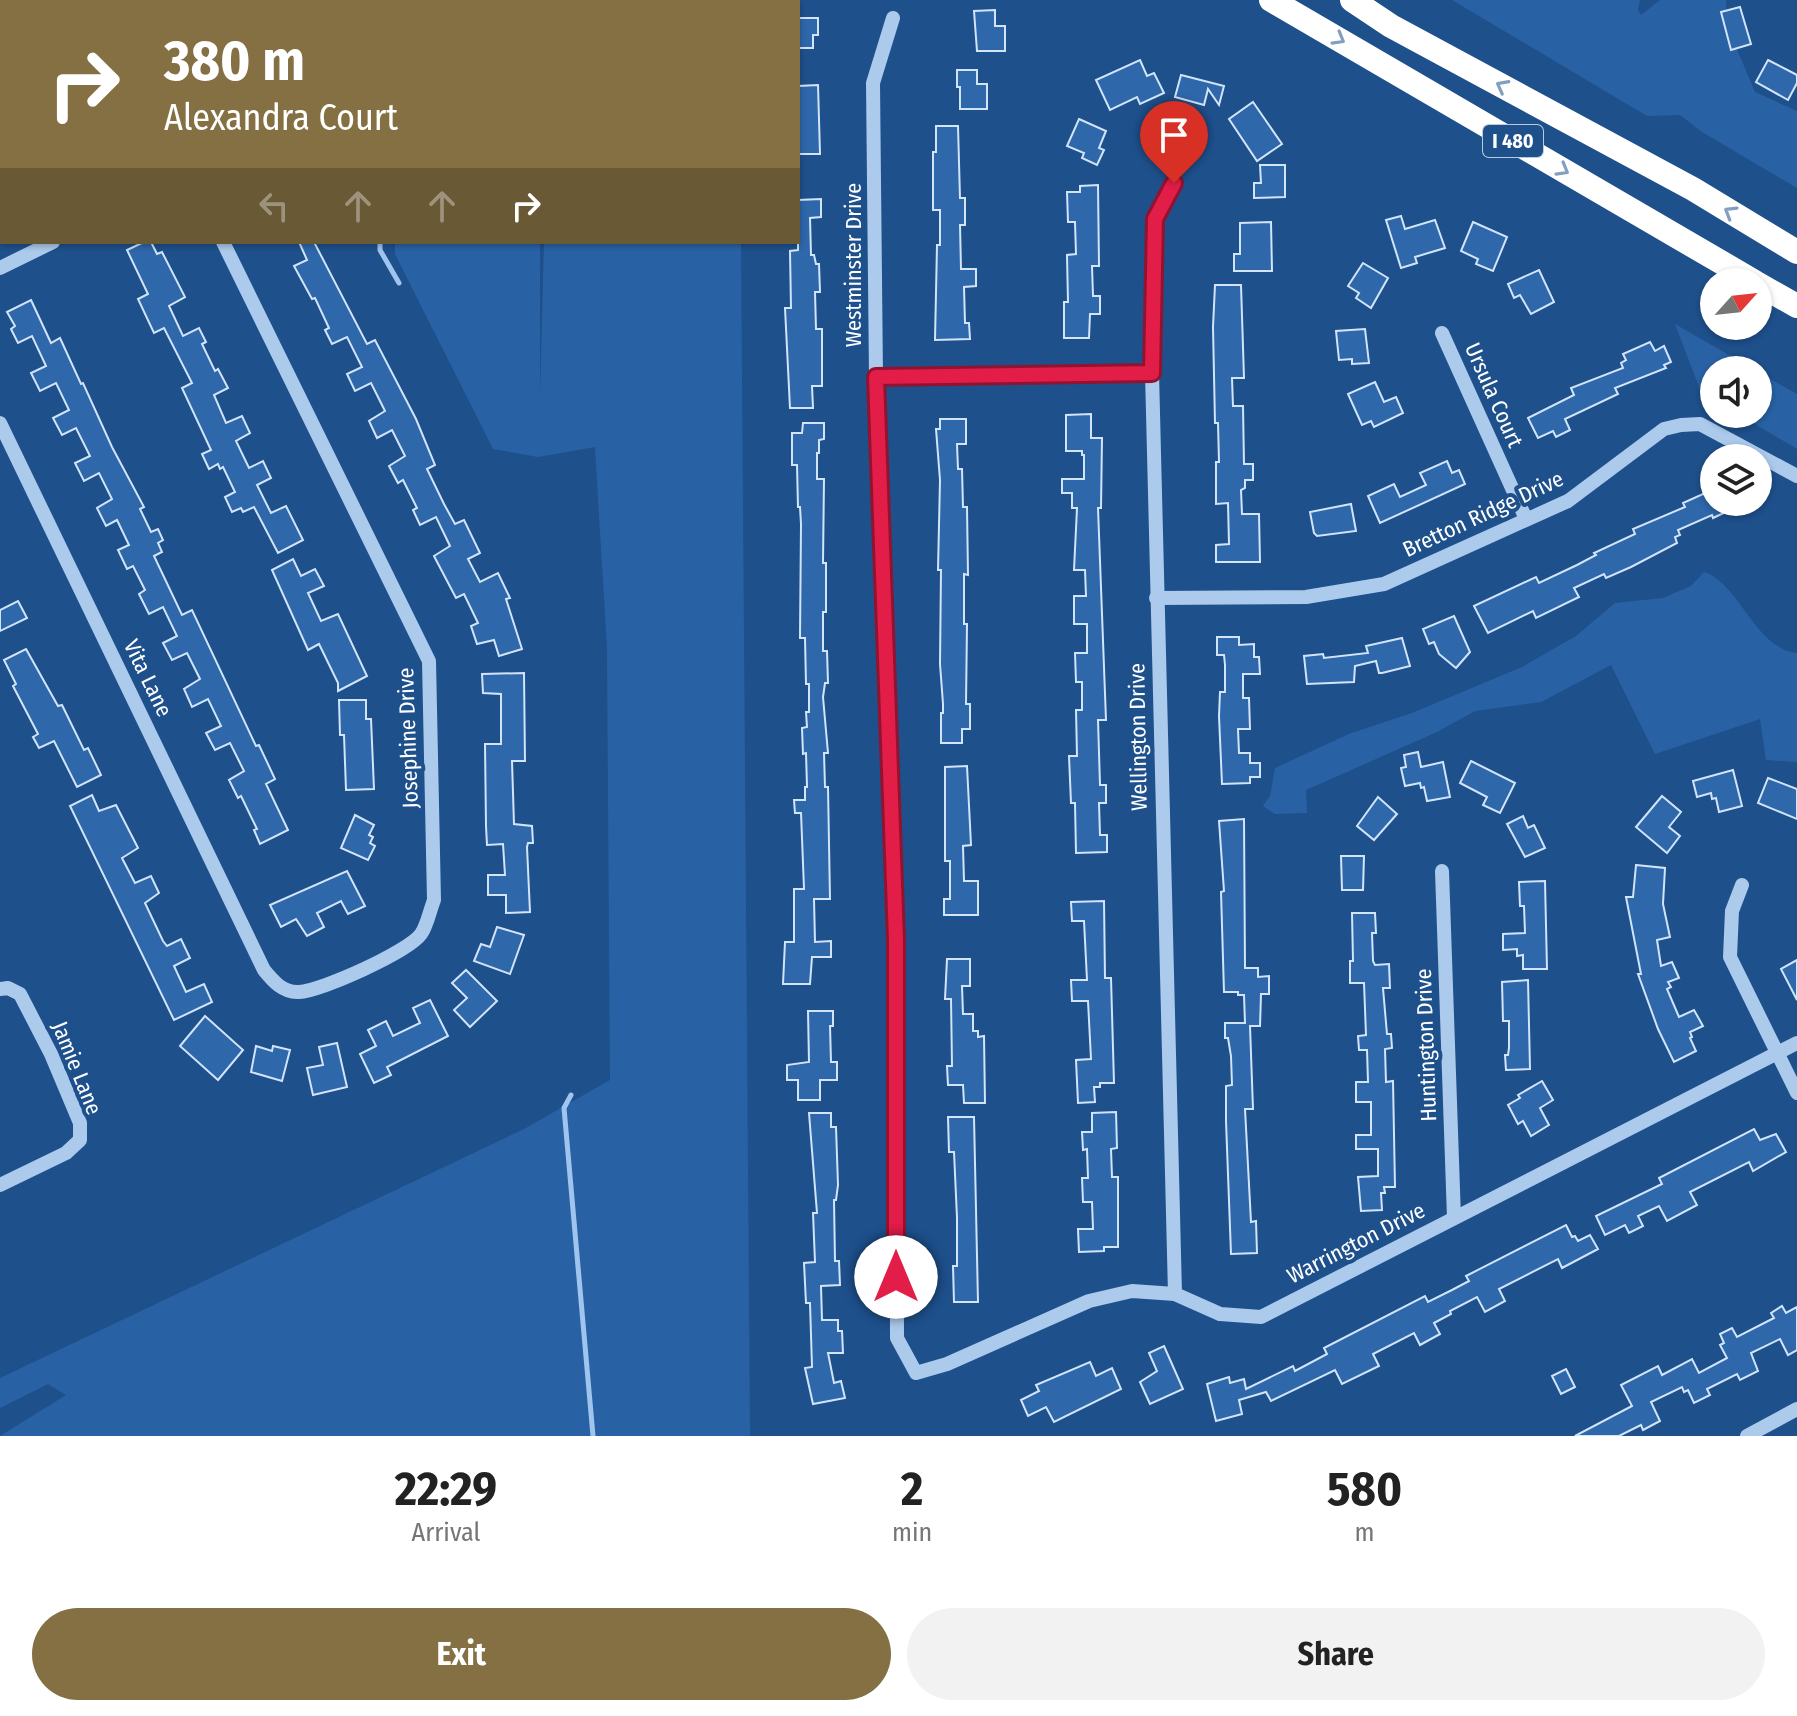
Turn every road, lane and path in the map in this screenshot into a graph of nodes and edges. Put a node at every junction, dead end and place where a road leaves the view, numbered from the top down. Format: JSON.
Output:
{"nodes":[{"id":1,"x":1271,"y":0,"type":"edge"},
{"id":2,"x":1352,"y":0,"type":"edge"},
{"id":3,"x":893,"y":18,"type":"dead end"},
{"id":4,"x":1174,"y":183,"type":"dead end"},
{"id":5,"x":49,"y":244,"type":"edge"},
{"id":6,"x":224,"y":244,"type":"edge"},
{"id":7,"x":1797,"y":252,"type":"edge"},
{"id":8,"x":0,"y":268,"type":"edge"},
{"id":9,"x":1730,"y":268,"type":"edge"},
{"id":10,"x":1772,"y":292,"type":"edge"},
{"id":11,"x":1797,"y":306,"type":"edge"},
{"id":12,"x":1442,"y":333,"type":"dead end"},
{"id":13,"x":1152,"y":373,"type":"junction"},
{"id":14,"x":876,"y":377,"type":"junction"},
{"id":15,"x":0,"y":423,"type":"edge"},
{"id":16,"x":1797,"y":476,"type":"edge"},
{"id":17,"x":1526,"y":519,"type":"junction"},
{"id":18,"x":1156,"y":598,"type":"junction"},
{"id":19,"x":1442,"y":871,"type":"dead end"},
{"id":20,"x":1742,"y":885,"type":"dead end"},
{"id":21,"x":255,"y":951,"type":"joint"},
{"id":22,"x":0,"y":989,"type":"edge"},
{"id":23,"x":1797,"y":1043,"type":"edge"},
{"id":24,"x":1777,"y":1053,"type":"junction"},
{"id":25,"x":1797,"y":1093,"type":"edge"},
{"id":26,"x":0,"y":1185,"type":"edge"},
{"id":27,"x":1454,"y":1218,"type":"junction"},
{"id":28,"x":1175,"y":1294,"type":"junction"},
{"id":29,"x":916,"y":1373,"type":"joint"},
{"id":30,"x":1797,"y":1409,"type":"edge"},
{"id":31,"x":1747,"y":1436,"type":"edge"}],
"edges":[{"from":1,"to":9,"type":"highway","number":"I 480","one_way":true},
{"from":7,"to":2,"type":"highway","number":"I 480","one_way":true},
{"from":3,"to":14,"type":"street","name":"Westminster Drive"},
{"from":4,"to":13,"type":"street","name":"Wellington Drive"},
{"from":5,"to":8,"type":"street"},
{"from":6,"to":21,"type":"street","name":"Josephine Drive"},
{"from":10,"to":11,"type":"highway","number":"I 480"},
{"from":12,"to":17,"type":"street","name":"Ursula Court"},
{"from":13,"to":14,"type":"street"},
{"from":13,"to":18,"type":"street","name":"Wellington Drive"},
{"from":14,"to":29,"type":"street","name":"Westminster Drive"},
{"from":15,"to":21,"type":"street","name":"Vita Lane"},
{"from":16,"to":17,"type":"street","name":"Bretton Ridge Drive"},
{"from":17,"to":18,"type":"street","name":"Bretton Ridge Drive"},
{"from":18,"to":28,"type":"street","name":"Wellington Drive"},
{"from":19,"to":27,"type":"street","name":"Huntington Drive"},
{"from":20,"to":24,"type":"street"},
{"from":22,"to":26,"type":"street","name":"Jamie Lane"},
{"from":23,"to":24,"type":"street","name":"Warrington Drive"},
{"from":24,"to":25,"type":"street"},
{"from":24,"to":27,"type":"street","name":"Warrington Drive"},
{"from":27,"to":28,"type":"street","name":"Warrington Drive"},
{"from":28,"to":29,"type":"street","name":"Warrington Drive"},
{"from":30,"to":31,"type":"street"}]}
